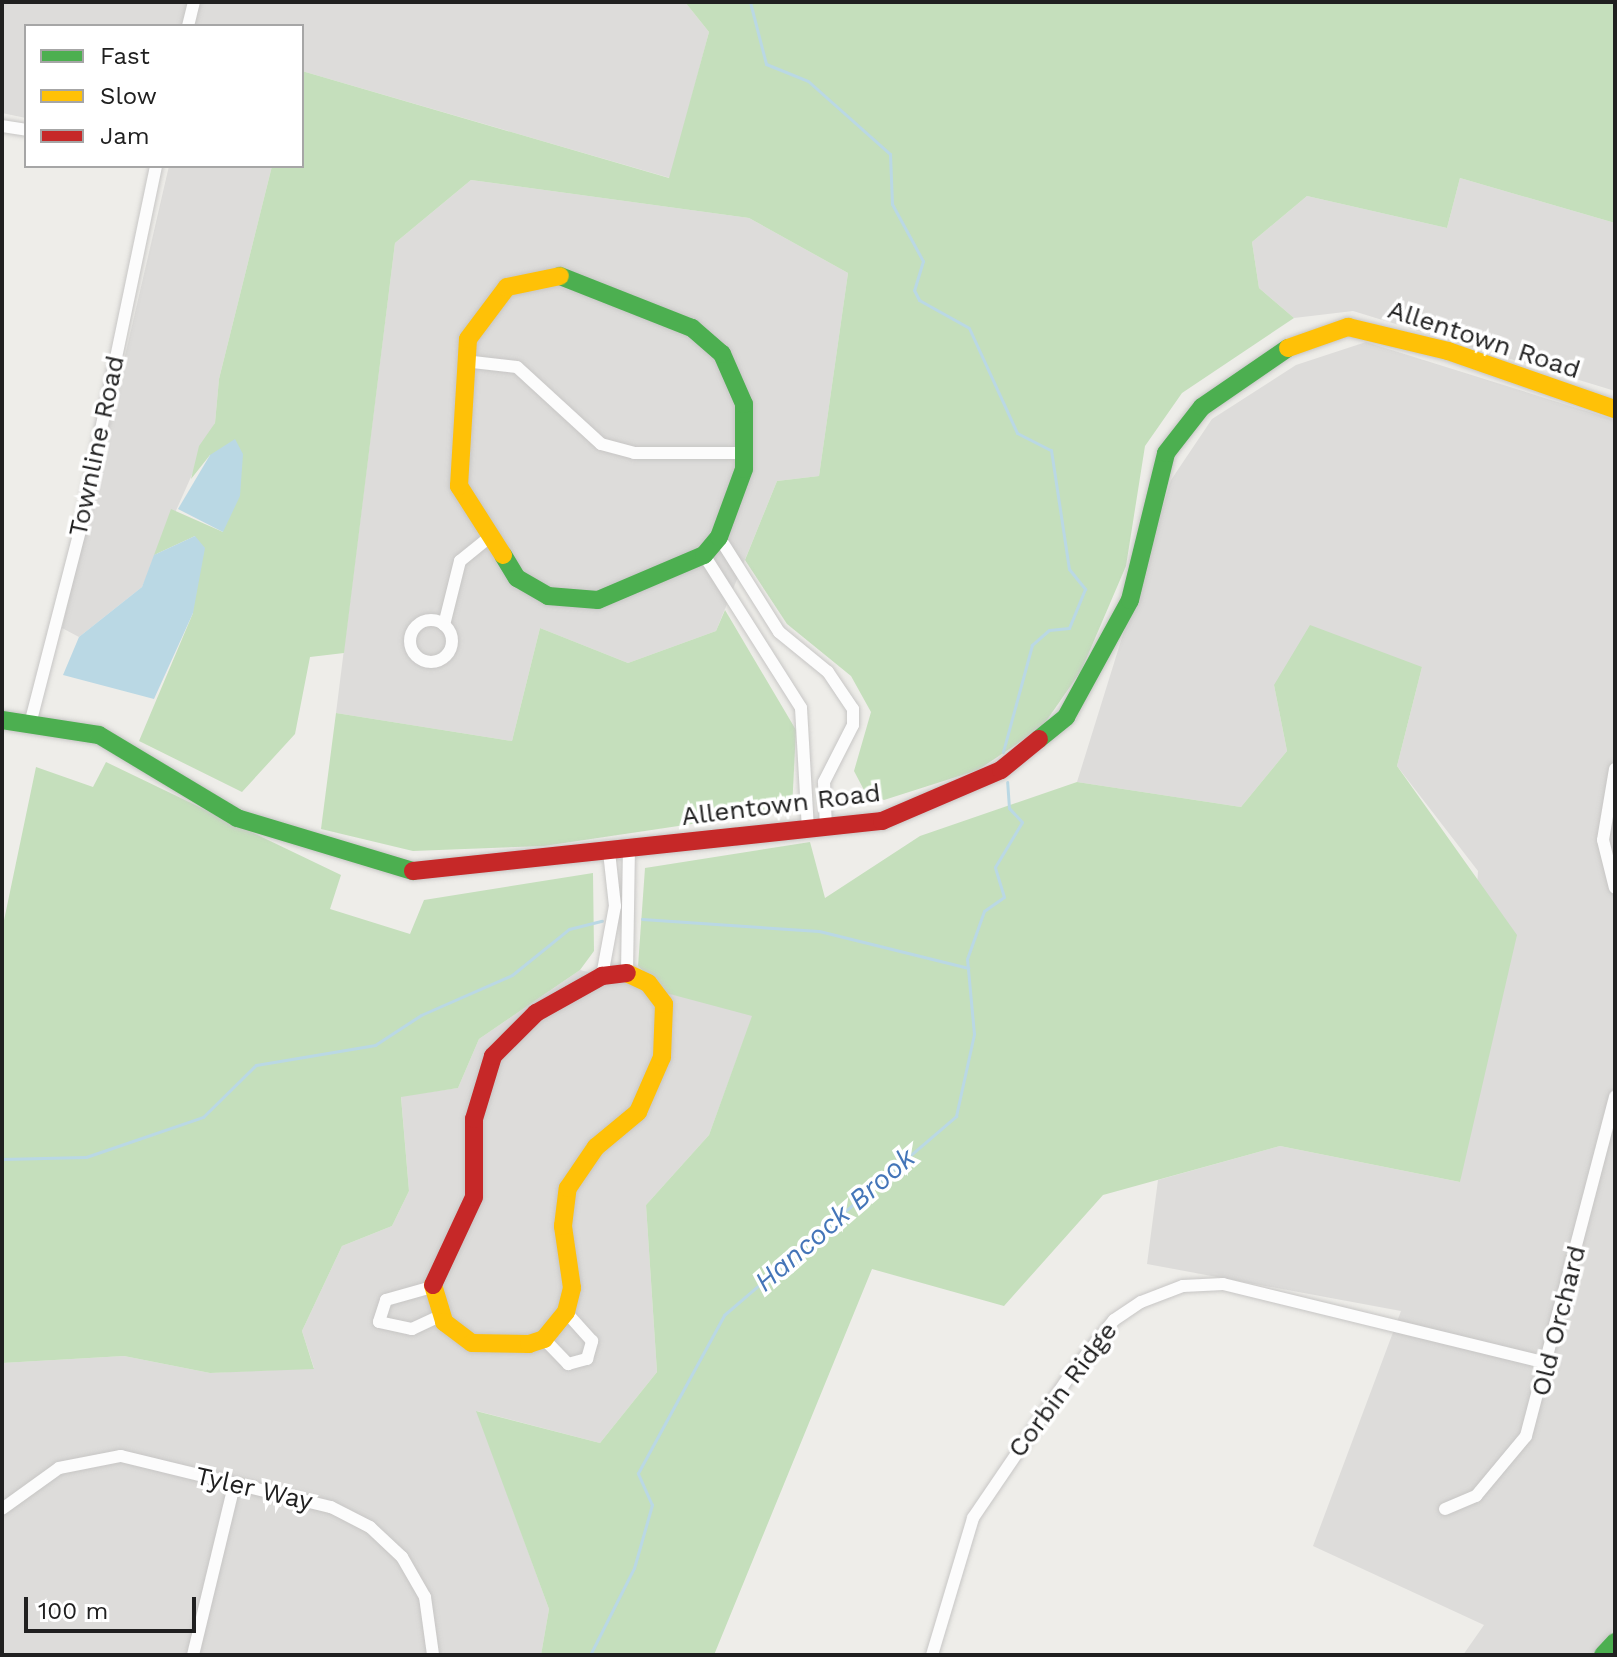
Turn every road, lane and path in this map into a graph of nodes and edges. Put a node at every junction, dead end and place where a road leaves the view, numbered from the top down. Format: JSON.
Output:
{"nodes":[{"id":1,"x":192,"y":2,"type":"edge"},
{"id":2,"x":188,"y":24,"type":"edge"},
{"id":3,"x":2,"y":126,"type":"edge"},
{"id":4,"x":24,"y":130,"type":"edge"},
{"id":5,"x":156,"y":168,"type":"edge"},
{"id":6,"x":464,"y":361,"type":"junction"},
{"id":7,"x":1615,"y":409,"type":"edge"},
{"id":8,"x":746,"y":453,"type":"junction"},
{"id":9,"x":719,"y":537,"type":"junction"},
{"id":10,"x":488,"y":538,"type":"junction"},
{"id":11,"x":704,"y":555,"type":"junction"},
{"id":12,"x":444,"y":625,"type":"dead end"},
{"id":13,"x":2,"y":720,"type":"edge"},
{"id":14,"x":30,"y":724,"type":"junction"},
{"id":15,"x":1615,"y":769,"type":"edge"},
{"id":16,"x":817,"y":828,"type":"junction"},
{"id":17,"x":629,"y":849,"type":"junction"},
{"id":18,"x":609,"y":852,"type":"junction"},
{"id":19,"x":1615,"y":888,"type":"edge"},
{"id":20,"x":627,"y":973,"type":"junction"},
{"id":21,"x":602,"y":976,"type":"junction"},
{"id":22,"x":1615,"y":1096,"type":"edge"},
{"id":23,"x":432,"y":1287,"type":"junction"},
{"id":24,"x":566,"y":1312,"type":"junction"},
{"id":25,"x":440,"y":1316,"type":"junction"},
{"id":26,"x":544,"y":1339,"type":"junction"},
{"id":27,"x":1550,"y":1364,"type":"junction"},
{"id":28,"x":234,"y":1485,"type":"junction"},
{"id":29,"x":2,"y":1509,"type":"edge"},
{"id":30,"x":1445,"y":1509,"type":"dead end"},
{"id":31,"x":1615,"y":1642,"type":"edge"},
{"id":32,"x":193,"y":1655,"type":"edge"},
{"id":33,"x":433,"y":1655,"type":"edge"},
{"id":34,"x":932,"y":1655,"type":"edge"},
{"id":35,"x":1603,"y":1655,"type":"edge"}],
"edges":[{"from":1,"to":2,"type":"street"},
{"from":3,"to":4,"type":"street"},
{"from":5,"to":14,"type":"street","name":"Townline Road"},
{"from":6,"to":8,"type":"street"},
{"from":6,"to":8,"type":"street"},
{"from":6,"to":10,"type":"street"},
{"from":7,"to":16,"type":"street","name":"Allentown Road"},
{"from":8,"to":9,"type":"street"},
{"from":9,"to":11,"type":"street"},
{"from":9,"to":16,"type":"street"},
{"from":10,"to":11,"type":"street"},
{"from":10,"to":12,"type":"street"},
{"from":11,"to":16,"type":"street"},
{"from":13,"to":14,"type":"street","name":"Allentown Road"},
{"from":14,"to":18,"type":"street","name":"Allentown Road"},
{"from":15,"to":19,"type":"street"},
{"from":16,"to":17,"type":"street","name":"Allentown Road"},
{"from":17,"to":18,"type":"street","name":"Allentown Road"},
{"from":17,"to":20,"type":"street"},
{"from":18,"to":21,"type":"street"},
{"from":20,"to":21,"type":"street"},
{"from":20,"to":24,"type":"street"},
{"from":21,"to":23,"type":"street"},
{"from":22,"to":27,"type":"street","name":"Old Orchard"},
{"from":23,"to":25,"type":"street"},
{"from":23,"to":25,"type":"street"},
{"from":24,"to":26,"type":"street"},
{"from":24,"to":26,"type":"street"},
{"from":25,"to":26,"type":"street"},
{"from":27,"to":30,"type":"street","name":"Old Orchard"},
{"from":27,"to":34,"type":"street","name":"Corbin Ridge"},
{"from":28,"to":29,"type":"street","name":"Tyler Way"},
{"from":28,"to":32,"type":"street"},
{"from":28,"to":33,"type":"street","name":"Tyler Way"},
{"from":31,"to":35,"type":"street"}]}
